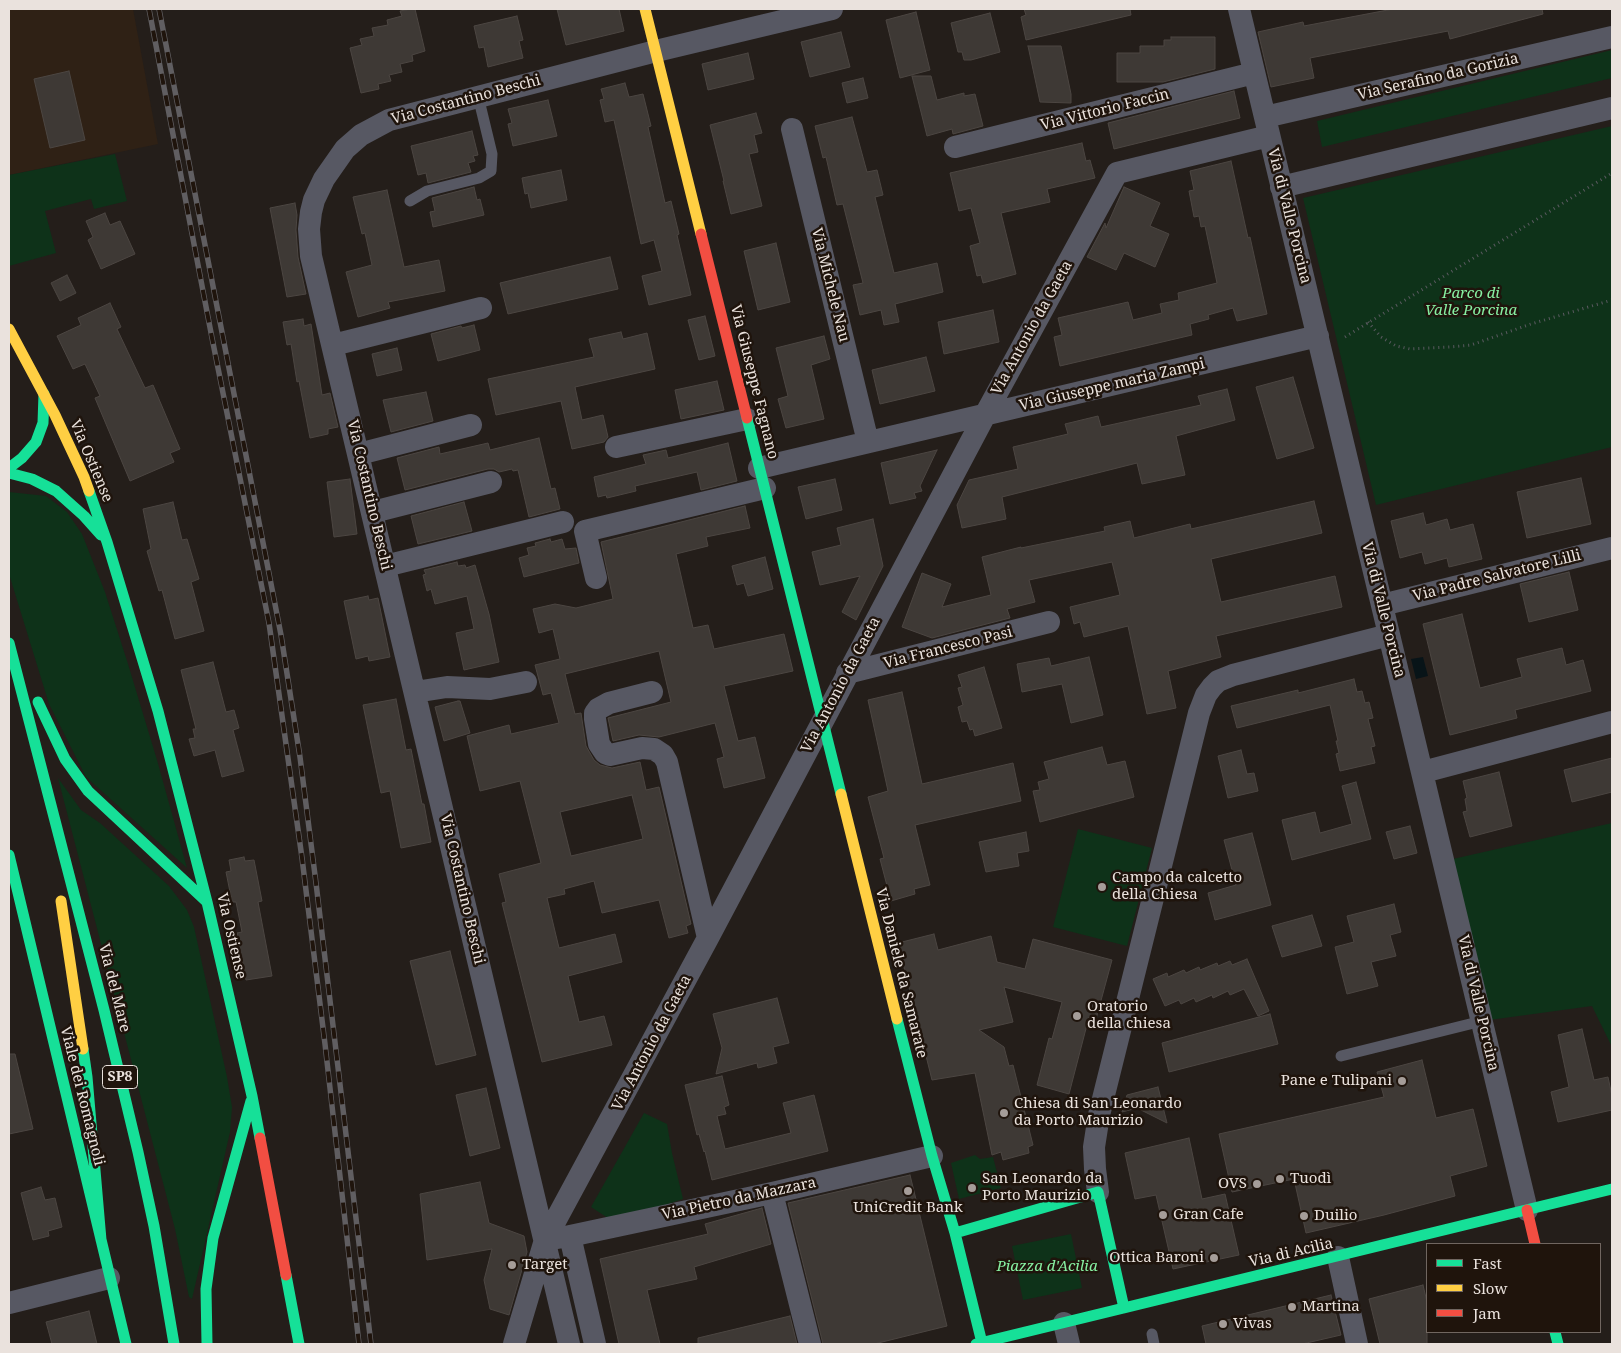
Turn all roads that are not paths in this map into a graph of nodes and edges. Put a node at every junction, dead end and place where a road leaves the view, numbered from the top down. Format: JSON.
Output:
{"nodes":[{"id":1,"x":645,"y":9,"type":"edge"},
{"id":2,"x":832,"y":9,"type":"edge"},
{"id":3,"x":1239,"y":9,"type":"edge"},
{"id":4,"x":1612,"y":37,"type":"edge"},
{"id":5,"x":656,"y":51,"type":"junction"},
{"id":6,"x":1254,"y":73,"type":"junction"},
{"id":7,"x":478,"y":96,"type":"junction"},
{"id":8,"x":1612,"y":108,"type":"edge"},
{"id":9,"x":1267,"y":127,"type":"junction"},
{"id":10,"x":792,"y":129,"type":"dead end"},
{"id":11,"x":955,"y":147,"type":"dead end"},
{"id":12,"x":1281,"y":187,"type":"junction"},
{"id":13,"x":410,"y":202,"type":"dead end"},
{"id":14,"x":481,"y":308,"type":"dead end"},
{"id":15,"x":9,"y":329,"type":"edge"},
{"id":16,"x":1318,"y":336,"type":"junction"},
{"id":17,"x":333,"y":345,"type":"junction"},
{"id":18,"x":44,"y":394,"type":"junction"},
{"id":19,"x":985,"y":415,"type":"junction"},
{"id":20,"x":747,"y":418,"type":"junction"},
{"id":21,"x":471,"y":425,"type":"dead end"},
{"id":22,"x":868,"y":442,"type":"junction"},
{"id":23,"x":616,"y":447,"type":"dead end"},
{"id":24,"x":359,"y":454,"type":"junction"},
{"id":25,"x":9,"y":468,"type":"edge"},
{"id":26,"x":9,"y":473,"type":"edge"},
{"id":27,"x":762,"y":478,"type":"junction"},
{"id":28,"x":491,"y":482,"type":"dead end"},
{"id":29,"x":373,"y":512,"type":"junction"},
{"id":30,"x":564,"y":522,"type":"dead end"},
{"id":31,"x":107,"y":542,"type":"junction"},
{"id":32,"x":1612,"y":548,"type":"edge"},
{"id":33,"x":386,"y":566,"type":"junction"},
{"id":34,"x":596,"y":578,"type":"dead end"},
{"id":35,"x":1382,"y":605,"type":"junction"},
{"id":36,"x":1049,"y":622,"type":"dead end"},
{"id":37,"x":1389,"y":635,"type":"junction"},
{"id":38,"x":10,"y":638,"type":"edge"},
{"id":39,"x":847,"y":673,"type":"junction"},
{"id":40,"x":526,"y":682,"type":"dead end"},
{"id":41,"x":415,"y":692,"type":"junction"},
{"id":42,"x":652,"y":692,"type":"dead end"},
{"id":43,"x":822,"y":721,"type":"junction"},
{"id":44,"x":1612,"y":722,"type":"edge"},
{"id":45,"x":1423,"y":772,"type":"junction"},
{"id":46,"x":54,"y":813,"type":"junction"},
{"id":47,"x":9,"y":855,"type":"edge"},
{"id":48,"x":207,"y":902,"type":"junction"},
{"id":49,"x":708,"y":938,"type":"junction"},
{"id":50,"x":1482,"y":1021,"type":"junction"},
{"id":51,"x":1341,"y":1056,"type":"dead end"},
{"id":52,"x":252,"y":1096,"type":"junction"},
{"id":53,"x":932,"y":1156,"type":"junction"},
{"id":54,"x":1612,"y":1189,"type":"edge"},
{"id":55,"x":1098,"y":1192,"type":"junction"},
{"id":56,"x":772,"y":1193,"type":"junction"},
{"id":57,"x":1527,"y":1210,"type":"junction"},
{"id":58,"x":955,"y":1232,"type":"junction"},
{"id":59,"x":570,"y":1236,"type":"junction"},
{"id":60,"x":101,"y":1240,"type":"junction"},
{"id":61,"x":545,"y":1240,"type":"junction"},
{"id":62,"x":1535,"y":1243,"type":"edge"},
{"id":63,"x":1338,"y":1257,"type":"junction"},
{"id":64,"x":109,"y":1278,"type":"junction"},
{"id":65,"x":9,"y":1304,"type":"edge"},
{"id":66,"x":1124,"y":1308,"type":"junction"},
{"id":67,"x":1067,"y":1334,"type":"edge"},
{"id":68,"x":126,"y":1344,"type":"edge"},
{"id":69,"x":174,"y":1344,"type":"edge"},
{"id":70,"x":207,"y":1344,"type":"edge"},
{"id":71,"x":299,"y":1344,"type":"edge"},
{"id":72,"x":514,"y":1344,"type":"edge"},
{"id":73,"x":569,"y":1344,"type":"edge"},
{"id":74,"x":595,"y":1344,"type":"edge"},
{"id":75,"x":810,"y":1344,"type":"edge"},
{"id":76,"x":980,"y":1344,"type":"edge"},
{"id":77,"x":1357,"y":1344,"type":"edge"}],
"edges":[{"from":1,"to":5,"type":"main road","name":"Via Giuseppe Fagnano"},
{"from":2,"to":5,"type":"street","name":"Via Costantino Beschi"},
{"from":3,"to":6,"type":"street","name":"Via di Valle Porcina"},
{"from":4,"to":9,"type":"street","name":"Via Serafino da Gorizia"},
{"from":5,"to":7,"type":"street","name":"Via Costantino Beschi"},
{"from":5,"to":20,"type":"main road","name":"Via Giuseppe Fagnano"},
{"from":6,"to":9,"type":"street","name":"Via di Valle Porcina"},
{"from":6,"to":11,"type":"street","name":"Via Vittorio Faccin"},
{"from":7,"to":13,"type":"lane"},
{"from":7,"to":17,"type":"street","name":"Via Costantino Beschi"},
{"from":8,"to":12,"type":"street"},
{"from":9,"to":12,"type":"street","name":"Via di Valle Porcina"},
{"from":9,"to":19,"type":"street","name":"Via Antonio da Gaeta"},
{"from":10,"to":22,"type":"street","name":"Via Michele Nau"},
{"from":12,"to":16,"type":"street","name":"Via di Valle Porcina"},
{"from":14,"to":17,"type":"street"},
{"from":15,"to":18,"type":"main road","name":"Via Ostiense"},
{"from":16,"to":19,"type":"street","name":"Via Giuseppe maria Zampi"},
{"from":16,"to":35,"type":"street","name":"Via di Valle Porcina"},
{"from":17,"to":24,"type":"street","name":"Via Costantino Beschi"},
{"from":18,"to":25,"type":"main road"},
{"from":18,"to":31,"type":"main road","name":"Via Ostiense"},
{"from":19,"to":22,"type":"street","name":"Via Giuseppe maria Zampi"},
{"from":19,"to":39,"type":"street","name":"Via Antonio da Gaeta"},
{"from":20,"to":23,"type":"street"},
{"from":20,"to":27,"type":"main road","name":"Via Giuseppe Fagnano"},
{"from":21,"to":24,"type":"street"},
{"from":22,"to":27,"type":"street","name":"Via Giuseppe maria Zampi"},
{"from":24,"to":29,"type":"street","name":"Via Costantino Beschi"},
{"from":26,"to":31,"type":"main road","name":"Via Ostiense"},
{"from":27,"to":34,"type":"street","name":"Via Giuseppe maria Zampi"},
{"from":27,"to":43,"type":"main road","name":"Via Giuseppe Fagnano"},
{"from":28,"to":29,"type":"street"},
{"from":29,"to":33,"type":"street","name":"Via Costantino Beschi"},
{"from":30,"to":33,"type":"street"},
{"from":31,"to":48,"type":"main road","name":"Via Ostiense"},
{"from":32,"to":35,"type":"street","name":"Via Padre Salvatore Lilli"},
{"from":33,"to":41,"type":"street","name":"Via Costantino Beschi"},
{"from":35,"to":37,"type":"street","name":"Via di Valle Porcina"},
{"from":36,"to":39,"type":"street","name":"Via Francesco Pasi"},
{"from":37,"to":45,"type":"street","name":"Via di Valle Porcina"},
{"from":37,"to":55,"type":"street"},
{"from":38,"to":46,"type":"main road","name":"Via del Mare","number":"SP8"},
{"from":38,"to":48,"type":"main road"},
{"from":39,"to":43,"type":"street","name":"Via Antonio da Gaeta"},
{"from":40,"to":41,"type":"street"},
{"from":41,"to":61,"type":"street","name":"Via Costantino Beschi"},
{"from":42,"to":49,"type":"street"},
{"from":43,"to":49,"type":"street","name":"Via Antonio da Gaeta"},
{"from":43,"to":53,"type":"main road","name":"Via Daniele da Samarate"},
{"from":44,"to":45,"type":"street"},
{"from":45,"to":50,"type":"street","name":"Via di Valle Porcina"},
{"from":46,"to":60,"type":"main road"},
{"from":46,"to":69,"type":"main road","name":"Via del Mare","number":"SP8"},
{"from":47,"to":60,"type":"main road","name":"Viale dei Romagnoli"},
{"from":48,"to":52,"type":"main road","name":"Via Ostiense"},
{"from":49,"to":61,"type":"street","name":"Via Antonio da Gaeta"},
{"from":50,"to":51,"type":"lane"},
{"from":50,"to":57,"type":"street","name":"Via di Valle Porcina"},
{"from":52,"to":70,"type":"main road"},
{"from":52,"to":71,"type":"main road","name":"Via Ostiense"},
{"from":53,"to":56,"type":"street","name":"Via Pietro da Mazzara"},
{"from":53,"to":58,"type":"main road","name":"Via Daniele da Samarate"},
{"from":54,"to":57,"type":"main road","name":"Via di Acilia"},
{"from":55,"to":58,"type":"main road"},
{"from":55,"to":66,"type":"main road"},
{"from":56,"to":59,"type":"street","name":"Via Pietro da Mazzara"},
{"from":56,"to":75,"type":"street"},
{"from":57,"to":62,"type":"main road"},
{"from":57,"to":63,"type":"main road","name":"Via di Acilia"},
{"from":58,"to":76,"type":"main road","name":"Via Daniele da Samarate"},
{"from":59,"to":61,"type":"street","name":"Via Pietro da Mazzara"},
{"from":59,"to":74,"type":"street"},
{"from":60,"to":64,"type":"main road","name":"Viale dei Romagnoli"},
{"from":61,"to":72,"type":"street","name":"Via Antonio da Gaeta"},
{"from":61,"to":73,"type":"street","name":"Via Costantino Beschi"},
{"from":63,"to":66,"type":"main road","name":"Via di Acilia"},
{"from":63,"to":77,"type":"street"},
{"from":64,"to":65,"type":"street"},
{"from":64,"to":68,"type":"main road","name":"Viale dei Romagnoli"},
{"from":66,"to":67,"type":"main road","name":"Via di Acilia"},
{"from":67,"to":76,"type":"main road","name":"Via di Acilia"}]}
